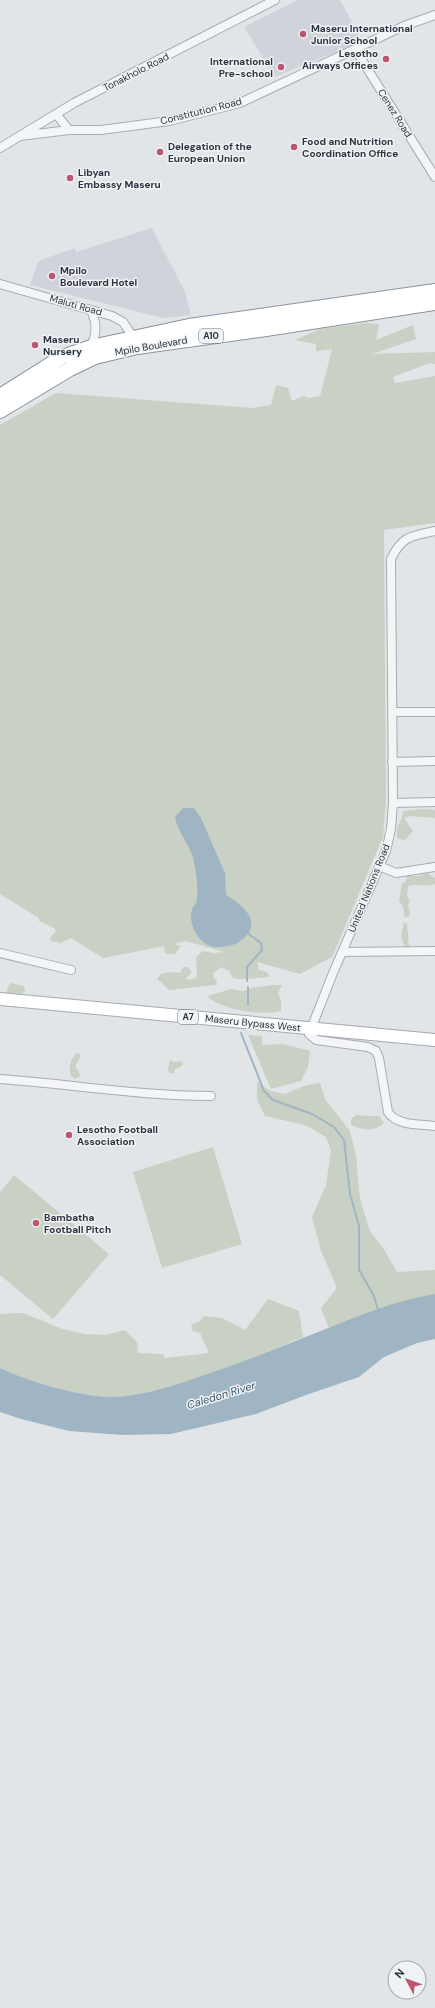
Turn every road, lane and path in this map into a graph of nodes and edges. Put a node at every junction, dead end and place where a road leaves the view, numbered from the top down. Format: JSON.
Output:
{"nodes":[{"id":1,"x":275,"y":0,"type":"edge"},
{"id":2,"x":435,"y":15,"type":"edge"},
{"id":3,"x":355,"y":49,"type":"junction"},
{"id":4,"x":56,"y":114,"type":"junction"},
{"id":5,"x":69,"y":130,"type":"junction"},
{"id":6,"x":20,"y":136,"type":"junction"},
{"id":7,"x":1,"y":146,"type":"edge"},
{"id":8,"x":435,"y":177,"type":"edge"},
{"id":9,"x":0,"y":284,"type":"edge"},
{"id":10,"x":435,"y":291,"type":"edge"},
{"id":11,"x":435,"y":303,"type":"edge"},
{"id":12,"x":91,"y":310,"type":"junction"},
{"id":13,"x":136,"y":342,"type":"junction"},
{"id":14,"x":91,"y":347,"type":"junction"},
{"id":15,"x":0,"y":396,"type":"edge"},
{"id":16,"x":0,"y":412,"type":"edge"},
{"id":17,"x":435,"y":531,"type":"edge"},
{"id":18,"x":392,"y":712,"type":"junction"},
{"id":19,"x":435,"y":712,"type":"edge"},
{"id":20,"x":435,"y":761,"type":"edge"},
{"id":21,"x":392,"y":762,"type":"junction"},
{"id":22,"x":435,"y":802,"type":"edge"},
{"id":23,"x":393,"y":803,"type":"junction"},
{"id":24,"x":379,"y":866,"type":"junction"},
{"id":25,"x":435,"y":867,"type":"edge"},
{"id":26,"x":342,"y":952,"type":"junction"},
{"id":27,"x":435,"y":952,"type":"edge"},
{"id":28,"x":0,"y":953,"type":"edge"},
{"id":29,"x":72,"y":970,"type":"dead end"},
{"id":30,"x":0,"y":999,"type":"edge"},
{"id":31,"x":310,"y":1028,"type":"junction"},
{"id":32,"x":435,"y":1040,"type":"edge"},
{"id":33,"x":0,"y":1079,"type":"edge"},
{"id":34,"x":211,"y":1096,"type":"dead end"},
{"id":35,"x":435,"y":1126,"type":"edge"}],
"edges":[{"from":1,"to":4,"type":"street","name":"Tonakholo Road"},
{"from":2,"to":3,"type":"street","name":"Constitution Road"},
{"from":3,"to":5,"type":"street","name":"Constitution Road"},
{"from":3,"to":8,"type":"street","name":"Cenez Road"},
{"from":4,"to":5,"type":"street"},
{"from":4,"to":6,"type":"street","name":"Tonakholo Road"},
{"from":5,"to":6,"type":"street","name":"Constitution Road"},
{"from":6,"to":7,"type":"street","name":"Tonakholo Road"},
{"from":9,"to":12,"type":"street","name":"Maluti Road"},
{"from":10,"to":13,"type":"highway","name":"Mpilo Boulevard","number":"A10"},
{"from":11,"to":13,"type":"highway","name":"Mpilo Boulevard","number":"A10"},
{"from":12,"to":13,"type":"street","name":"Maluti Road"},
{"from":12,"to":14,"type":"street"},
{"from":13,"to":14,"type":"highway","name":"Mpilo Boulevard","number":"A10"},
{"from":13,"to":16,"type":"highway","name":"Mpilo Boulevard","number":"A10"},
{"from":14,"to":15,"type":"highway","name":"Mpilo Boulevard","number":"A10"},
{"from":17,"to":18,"type":"street","name":"United Nations Road"},
{"from":18,"to":19,"type":"street"},
{"from":18,"to":21,"type":"street","name":"United Nations Road"},
{"from":20,"to":21,"type":"street"},
{"from":21,"to":23,"type":"street","name":"United Nations Road"},
{"from":22,"to":23,"type":"street"},
{"from":23,"to":24,"type":"street","name":"United Nations Road"},
{"from":24,"to":25,"type":"street"},
{"from":24,"to":26,"type":"street","name":"United Nations Road"},
{"from":26,"to":27,"type":"street"},
{"from":26,"to":31,"type":"street","name":"United Nations Road"},
{"from":28,"to":29,"type":"street"},
{"from":30,"to":31,"type":"main road","name":"Maseru Bypass West","number":"A7"},
{"from":31,"to":32,"type":"main road","name":"Maseru Bypass West","number":"A7"},
{"from":31,"to":35,"type":"street"},
{"from":33,"to":34,"type":"street"}]}
